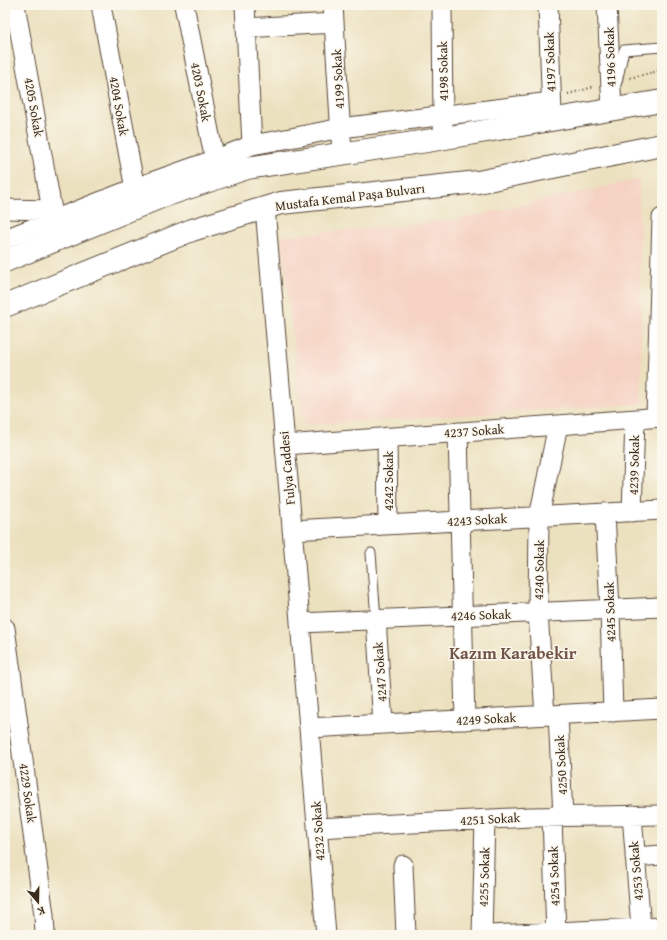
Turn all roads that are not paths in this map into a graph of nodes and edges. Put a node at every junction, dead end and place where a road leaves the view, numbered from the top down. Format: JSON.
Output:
{"nodes":[{"id":1,"x":15,"y":5,"type":"edge"},
{"id":2,"x":101,"y":5,"type":"edge"},
{"id":3,"x":184,"y":5,"type":"edge"},
{"id":4,"x":245,"y":5,"type":"edge"},
{"id":5,"x":442,"y":5,"type":"edge"},
{"id":6,"x":548,"y":5,"type":"edge"},
{"id":7,"x":608,"y":5,"type":"edge"},
{"id":8,"x":334,"y":14,"type":"edge"},
{"id":9,"x":246,"y":28,"type":"junction"},
{"id":10,"x":662,"y":47,"type":"edge"},
{"id":11,"x":662,"y":101,"type":"edge"},
{"id":12,"x":612,"y":110,"type":"junction"},
{"id":13,"x":552,"y":111,"type":"junction"},
{"id":14,"x":443,"y":115,"type":"junction"},
{"id":15,"x":340,"y":128,"type":"junction"},
{"id":16,"x":443,"y":138,"type":"junction"},
{"id":17,"x":252,"y":145,"type":"junction"},
{"id":18,"x":662,"y":145,"type":"edge"},
{"id":19,"x":342,"y":153,"type":"junction"},
{"id":20,"x":216,"y":169,"type":"junction"},
{"id":21,"x":136,"y":197,"type":"junction"},
{"id":22,"x":265,"y":208,"type":"junction"},
{"id":23,"x":5,"y":209,"type":"edge"},
{"id":24,"x":662,"y":218,"type":"edge"},
{"id":25,"x":58,"y":222,"type":"junction"},
{"id":26,"x":5,"y":240,"type":"edge"},
{"id":27,"x":662,"y":248,"type":"edge"},
{"id":28,"x":5,"y":261,"type":"edge"},
{"id":29,"x":5,"y":306,"type":"edge"},
{"id":30,"x":660,"y":330,"type":"edge"},
{"id":31,"x":659,"y":417,"type":"edge"},
{"id":32,"x":635,"y":419,"type":"junction"},
{"id":33,"x":558,"y":425,"type":"junction"},
{"id":34,"x":458,"y":432,"type":"junction"},
{"id":35,"x":387,"y":437,"type":"junction"},
{"id":36,"x":285,"y":445,"type":"junction"},
{"id":37,"x":662,"y":510,"type":"edge"},
{"id":38,"x":632,"y":512,"type":"junction"},
{"id":39,"x":605,"y":513,"type":"junction"},
{"id":40,"x":539,"y":517,"type":"junction"},
{"id":41,"x":460,"y":521,"type":"junction"},
{"id":42,"x":388,"y":524,"type":"junction"},
{"id":43,"x":292,"y":530,"type":"junction"},
{"id":44,"x":371,"y":553,"type":"dead end"},
{"id":45,"x":662,"y":607,"type":"edge"},
{"id":46,"x":610,"y":610,"type":"junction"},
{"id":47,"x":538,"y":613,"type":"junction"},
{"id":48,"x":463,"y":616,"type":"junction"},
{"id":49,"x":376,"y":619,"type":"junction"},
{"id":50,"x":300,"y":623,"type":"junction"},
{"id":51,"x":5,"y":628,"type":"edge"},
{"id":52,"x":662,"y":709,"type":"edge"},
{"id":53,"x":613,"y":712,"type":"junction"},
{"id":54,"x":552,"y":715,"type":"junction"},
{"id":55,"x":465,"y":720,"type":"junction"},
{"id":56,"x":383,"y":724,"type":"junction"},
{"id":57,"x":309,"y":728,"type":"junction"},
{"id":58,"x":632,"y":815,"type":"junction"},
{"id":59,"x":662,"y":815,"type":"edge"},
{"id":60,"x":557,"y":816,"type":"junction"},
{"id":61,"x":486,"y":819,"type":"junction"},
{"id":62,"x":317,"y":828,"type":"junction"},
{"id":63,"x":662,"y":855,"type":"edge"},
{"id":64,"x":635,"y":857,"type":"junction"},
{"id":65,"x":403,"y":865,"type":"dead end"},
{"id":66,"x":662,"y":927,"type":"edge"},
{"id":67,"x":641,"y":928,"type":"junction"},
{"id":68,"x":556,"y":934,"type":"edge"},
{"id":69,"x":45,"y":935,"type":"edge"},
{"id":70,"x":326,"y":935,"type":"edge"},
{"id":71,"x":406,"y":935,"type":"edge"},
{"id":72,"x":482,"y":935,"type":"edge"},
{"id":73,"x":490,"y":935,"type":"edge"}],
"edges":[{"from":1,"to":25,"type":"street","name":"4205 Sokak"},
{"from":2,"to":21,"type":"street","name":"4204 Sokak"},
{"from":3,"to":20,"type":"street","name":"4203 Sokak"},
{"from":4,"to":9,"type":"street"},
{"from":5,"to":14,"type":"street","name":"4198 Sokak"},
{"from":6,"to":13,"type":"street","name":"4197 Sokak"},
{"from":7,"to":12,"type":"street","name":"4196 Sokak"},
{"from":8,"to":9,"type":"street"},
{"from":8,"to":15,"type":"street","name":"4199 Sokak"},
{"from":9,"to":17,"type":"street"},
{"from":10,"to":12,"type":"lane"},
{"from":11,"to":12,"type":"main road"},
{"from":12,"to":13,"type":"main road"},
{"from":13,"to":14,"type":"street"},
{"from":13,"to":16,"type":"main road"},
{"from":14,"to":15,"type":"street"},
{"from":14,"to":16,"type":"street","name":"4198 Sokak"},
{"from":15,"to":17,"type":"street"},
{"from":15,"to":19,"type":"street","name":"4199 Sokak"},
{"from":16,"to":19,"type":"main road"},
{"from":17,"to":20,"type":"street"},
{"from":18,"to":22,"type":"main road","name":"Mustafa Kemal Paşa Bulvarı"},
{"from":19,"to":20,"type":"main road"},
{"from":20,"to":21,"type":"main road"},
{"from":21,"to":25,"type":"main road"},
{"from":22,"to":29,"type":"main road","name":"Mustafa Kemal Paşa Bulvarı"},
{"from":22,"to":36,"type":"street","name":"Fulya Caddesi"},
{"from":23,"to":25,"type":"street"},
{"from":24,"to":27,"type":"street"},
{"from":25,"to":26,"type":"street"},
{"from":25,"to":28,"type":"main road"},
{"from":27,"to":30,"type":"street"},
{"from":30,"to":31,"type":"street"},
{"from":31,"to":32,"type":"street","name":"4237 Sokak"},
{"from":32,"to":33,"type":"street","name":"4237 Sokak"},
{"from":32,"to":38,"type":"street","name":"4239 Sokak"},
{"from":33,"to":34,"type":"street","name":"4237 Sokak"},
{"from":33,"to":40,"type":"street","name":"4240 Sokak"},
{"from":34,"to":35,"type":"street","name":"4237 Sokak"},
{"from":34,"to":41,"type":"street"},
{"from":35,"to":36,"type":"street","name":"4237 Sokak"},
{"from":35,"to":42,"type":"street","name":"4242 Sokak"},
{"from":36,"to":43,"type":"street","name":"Fulya Caddesi"},
{"from":37,"to":38,"type":"street","name":"4243 Sokak"},
{"from":38,"to":39,"type":"street","name":"4243 Sokak"},
{"from":39,"to":40,"type":"street","name":"4243 Sokak"},
{"from":39,"to":46,"type":"street","name":"4245 Sokak"},
{"from":40,"to":41,"type":"street","name":"4243 Sokak"},
{"from":40,"to":47,"type":"street","name":"4240 Sokak"},
{"from":41,"to":42,"type":"street","name":"4243 Sokak"},
{"from":41,"to":48,"type":"street"},
{"from":42,"to":43,"type":"street","name":"4243 Sokak"},
{"from":43,"to":50,"type":"street","name":"Fulya Caddesi"},
{"from":44,"to":49,"type":"lane"},
{"from":45,"to":46,"type":"street","name":"4246 Sokak"},
{"from":46,"to":47,"type":"street","name":"4246 Sokak"},
{"from":46,"to":53,"type":"street","name":"4245 Sokak"},
{"from":47,"to":48,"type":"street","name":"4246 Sokak"},
{"from":47,"to":54,"type":"street","name":"4240 Sokak"},
{"from":48,"to":49,"type":"street","name":"4246 Sokak"},
{"from":48,"to":55,"type":"street"},
{"from":49,"to":50,"type":"street","name":"4246 Sokak"},
{"from":49,"to":56,"type":"street","name":"4247 Sokak"},
{"from":50,"to":57,"type":"street","name":"Fulya Caddesi"},
{"from":51,"to":69,"type":"street","name":"4229 Sokak"},
{"from":52,"to":53,"type":"street","name":"4249 Sokak"},
{"from":53,"to":54,"type":"street","name":"4249 Sokak"},
{"from":54,"to":55,"type":"street","name":"4249 Sokak"},
{"from":54,"to":60,"type":"street","name":"4250 Sokak"},
{"from":55,"to":56,"type":"street","name":"4249 Sokak"},
{"from":56,"to":57,"type":"street","name":"4249 Sokak"},
{"from":57,"to":62,"type":"street","name":"4232 Sokak"},
{"from":58,"to":59,"type":"street","name":"4251 Sokak"},
{"from":58,"to":60,"type":"street","name":"4251 Sokak"},
{"from":58,"to":64,"type":"street","name":"4253 Sokak"},
{"from":60,"to":61,"type":"street","name":"4251 Sokak"},
{"from":60,"to":68,"type":"street","name":"4254 Sokak"},
{"from":61,"to":62,"type":"street","name":"4251 Sokak"},
{"from":61,"to":72,"type":"street","name":"4255 Sokak"},
{"from":62,"to":70,"type":"street","name":"4232 Sokak"},
{"from":63,"to":64,"type":"street"},
{"from":64,"to":67,"type":"street","name":"4253 Sokak"},
{"from":65,"to":71,"type":"street"},
{"from":66,"to":67,"type":"street"},
{"from":67,"to":68,"type":"street"},
{"from":68,"to":73,"type":"street"}]}
